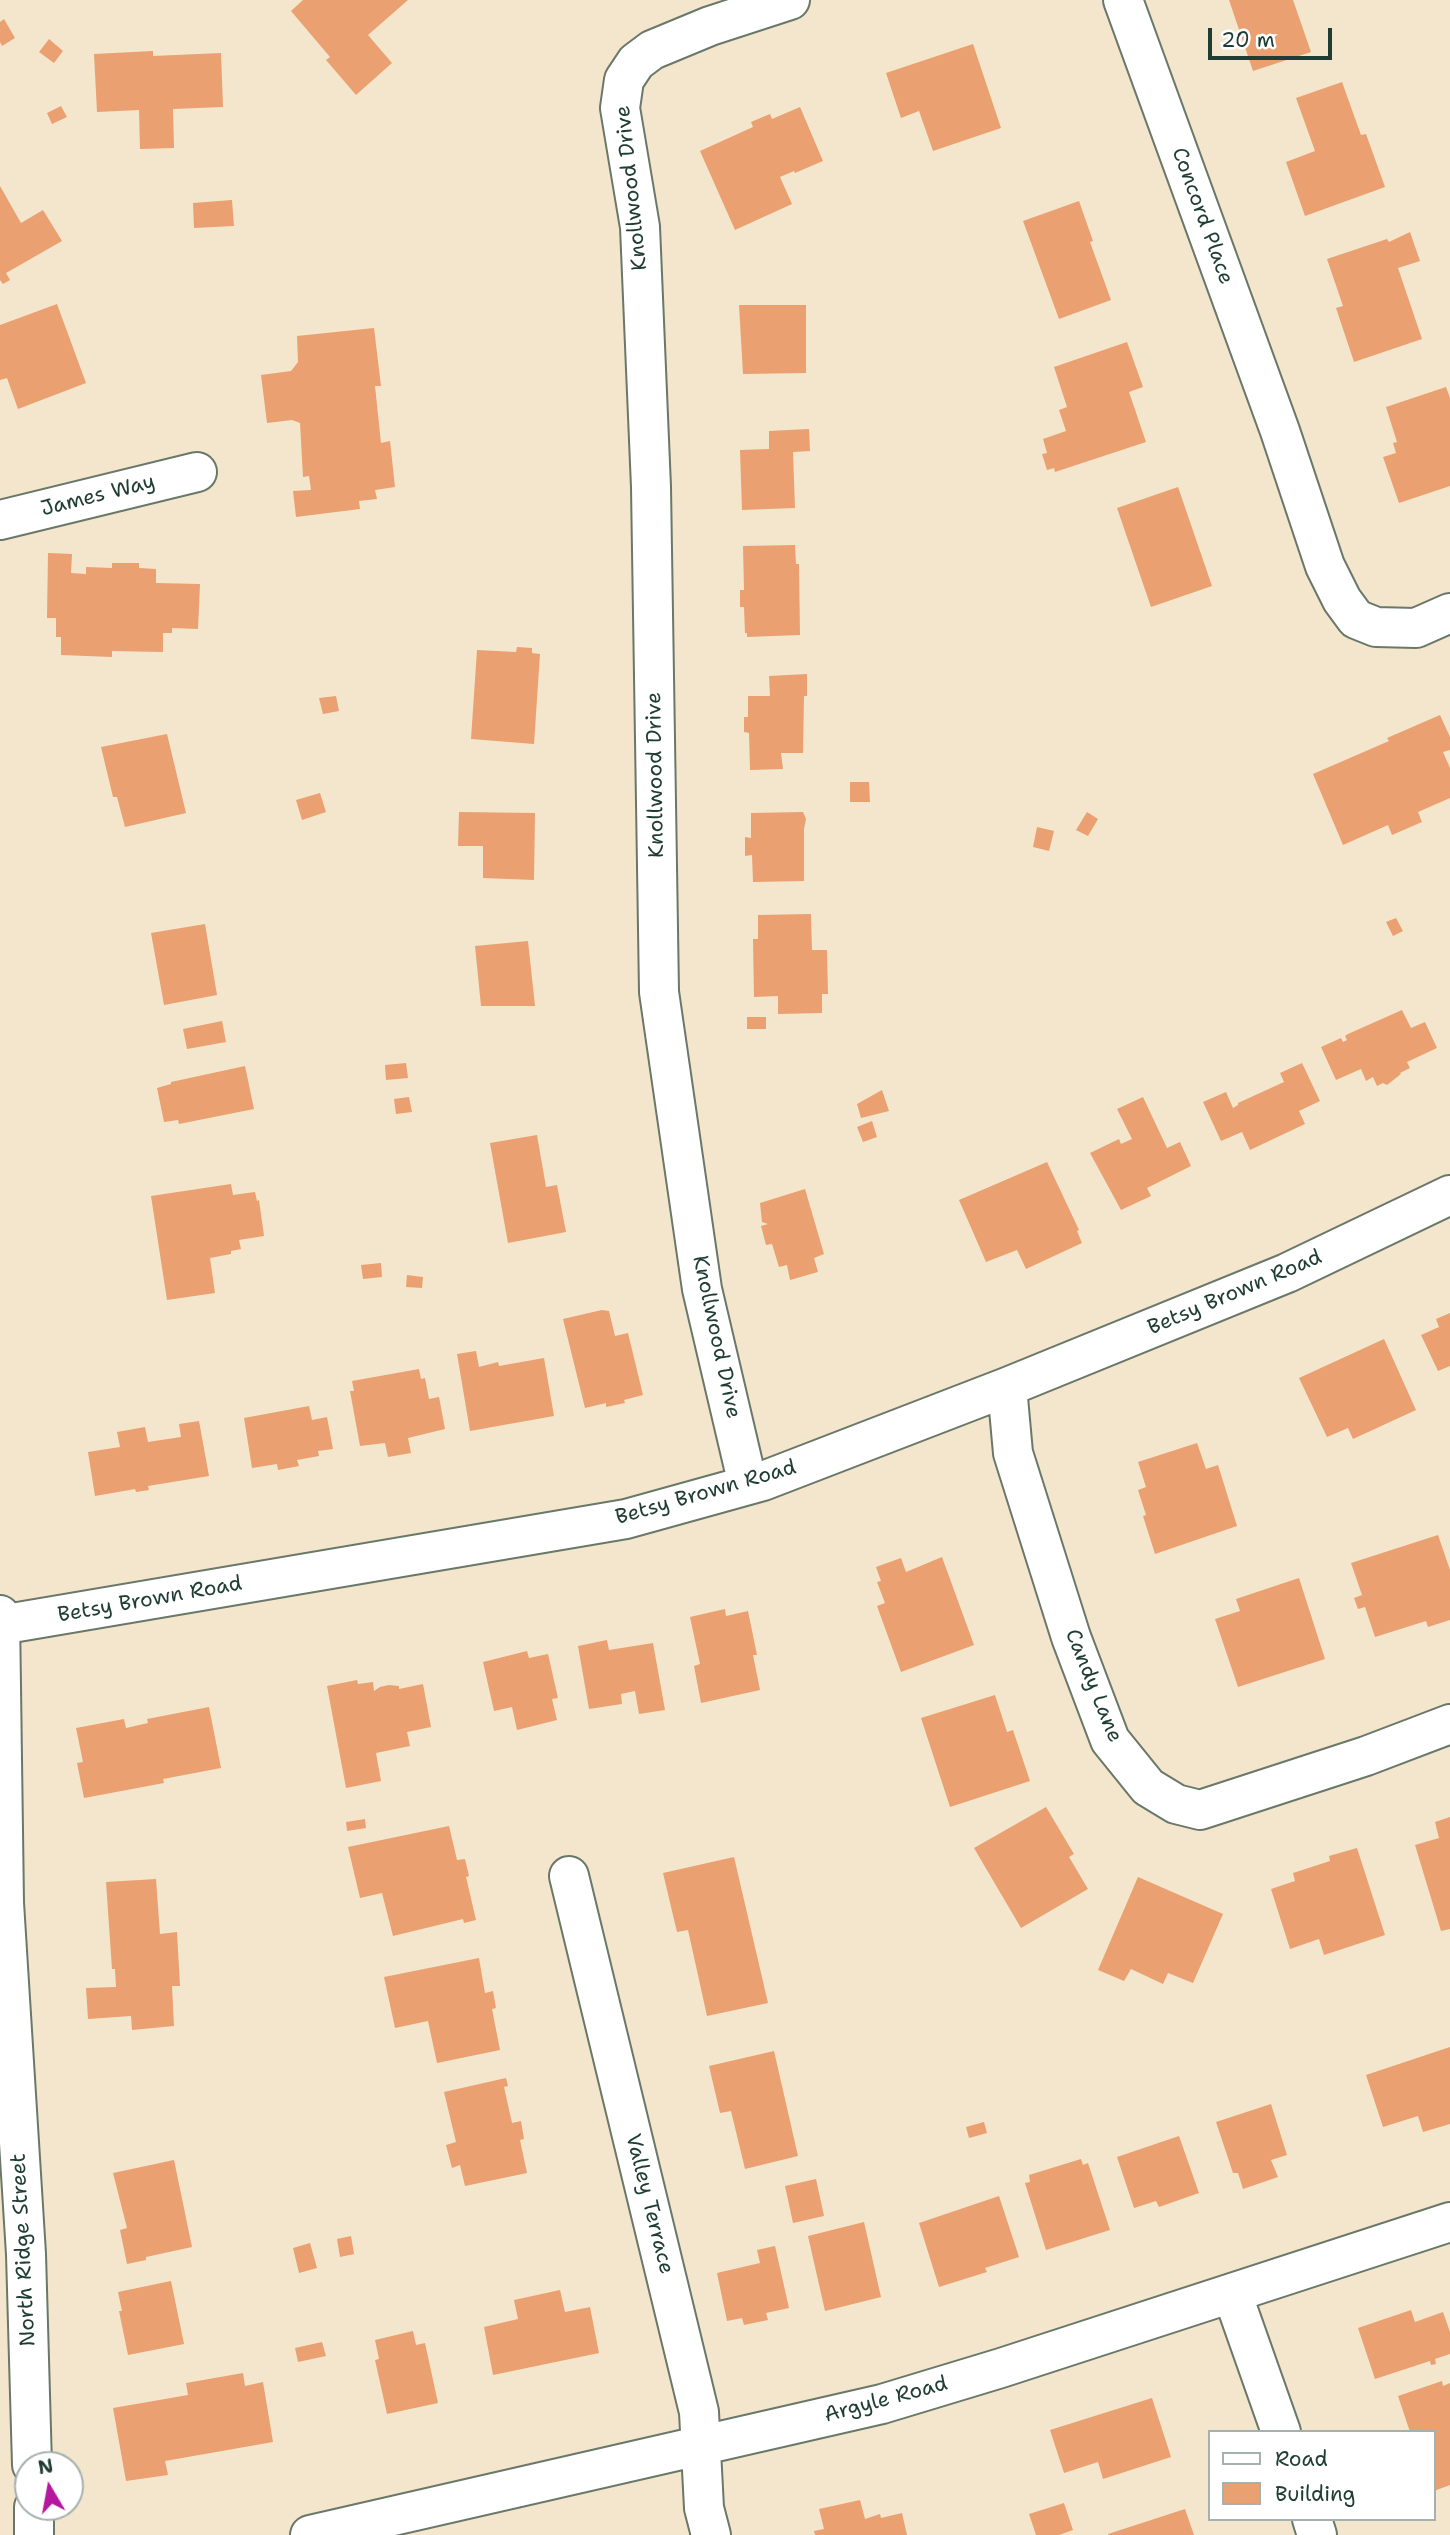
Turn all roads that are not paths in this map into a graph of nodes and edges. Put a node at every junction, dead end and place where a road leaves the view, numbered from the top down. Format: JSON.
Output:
{"nodes":[{"id":1,"x":790,"y":0,"type":"edge"},
{"id":2,"x":1124,"y":0,"type":"edge"},
{"id":3,"x":197,"y":472,"type":"dead end"},
{"id":4,"x":0,"y":520,"type":"edge"},
{"id":5,"x":1450,"y":613,"type":"edge"},
{"id":6,"x":1450,"y":1195,"type":"edge"},
{"id":7,"x":1007,"y":1387,"type":"junction"},
{"id":8,"x":748,"y":1485,"type":"junction"},
{"id":9,"x":0,"y":1615,"type":"edge"},
{"id":10,"x":0,"y":1625,"type":"edge"},
{"id":11,"x":1450,"y":1724,"type":"edge"},
{"id":12,"x":569,"y":1876,"type":"dead end"},
{"id":13,"x":1450,"y":2222,"type":"edge"},
{"id":14,"x":1232,"y":2293,"type":"junction"},
{"id":15,"x":1280,"y":2430,"type":"edge"},
{"id":16,"x":702,"y":2446,"type":"junction"},
{"id":17,"x":32,"y":2451,"type":"edge"},
{"id":18,"x":310,"y":2535,"type":"edge"},
{"id":19,"x":711,"y":2535,"type":"edge"}],
"edges":[{"from":1,"to":8,"type":"street","name":"Knollwood Drive"},
{"from":2,"to":5,"type":"street","name":"Concord Place"},
{"from":3,"to":4,"type":"street","name":"James Way"},
{"from":6,"to":7,"type":"street","name":"Betsy Brown Road"},
{"from":7,"to":8,"type":"street","name":"Betsy Brown Road"},
{"from":7,"to":11,"type":"street","name":"Candy Lane"},
{"from":8,"to":10,"type":"street","name":"Betsy Brown Road"},
{"from":9,"to":10,"type":"street","name":"North Ridge Street"},
{"from":10,"to":17,"type":"street","name":"North Ridge Street"},
{"from":12,"to":16,"type":"street","name":"Valley Terrace"},
{"from":13,"to":14,"type":"street","name":"Argyle Road"},
{"from":14,"to":15,"type":"street"},
{"from":14,"to":16,"type":"street","name":"Argyle Road"},
{"from":16,"to":18,"type":"street","name":"Argyle Road"},
{"from":16,"to":19,"type":"street","name":"Valley Terrace"}]}
